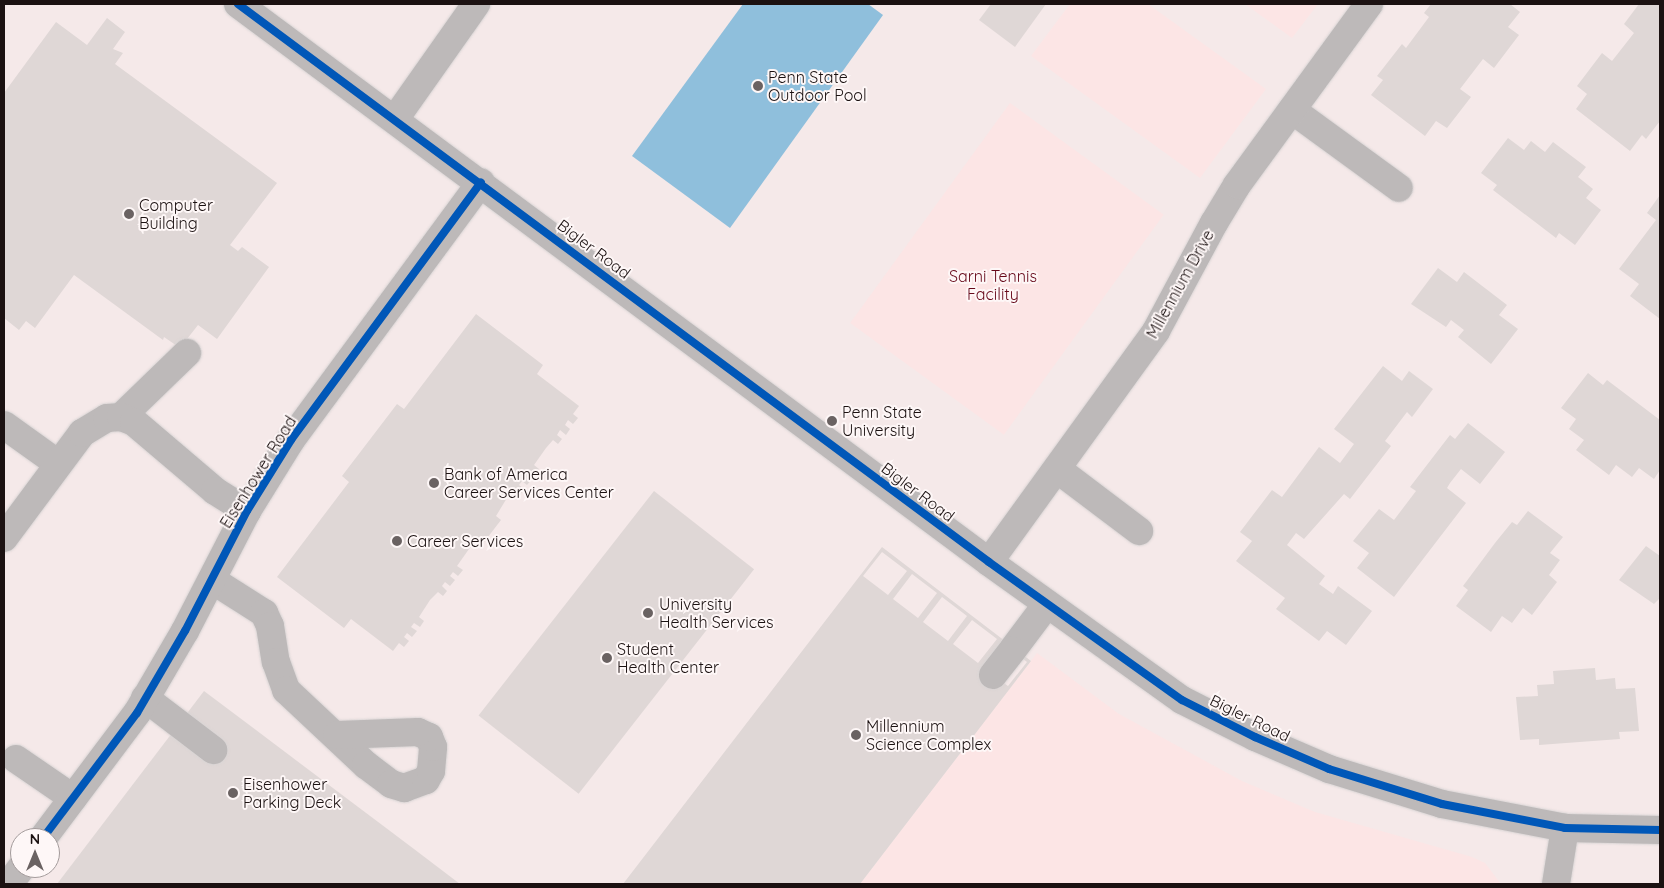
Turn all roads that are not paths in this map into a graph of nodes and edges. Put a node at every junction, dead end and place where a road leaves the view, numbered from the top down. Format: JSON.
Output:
{"nodes":[{"id":1,"x":238,"y":4,"type":"edge"},
{"id":2,"x":476,"y":4,"type":"edge"},
{"id":3,"x":1369,"y":4,"type":"edge"},
{"id":4,"x":1292,"y":110,"type":"junction"},
{"id":5,"x":395,"y":119,"type":"junction"},
{"id":6,"x":481,"y":182,"type":"junction"},
{"id":7,"x":1399,"y":188,"type":"dead end"},
{"id":8,"x":187,"y":353,"type":"dead end"},
{"id":9,"x":121,"y":417,"type":"junction"},
{"id":10,"x":4,"y":425,"type":"edge"},
{"id":11,"x":57,"y":464,"type":"junction"},
{"id":12,"x":1057,"y":469,"type":"junction"},
{"id":13,"x":247,"y":511,"type":"junction"},
{"id":14,"x":1139,"y":531,"type":"dead end"},
{"id":15,"x":4,"y":538,"type":"edge"},
{"id":16,"x":989,"y":562,"type":"junction"},
{"id":17,"x":212,"y":580,"type":"junction"},
{"id":18,"x":1047,"y":604,"type":"junction"},
{"id":19,"x":993,"y":675,"type":"dead end"},
{"id":20,"x":145,"y":698,"type":"junction"},
{"id":21,"x":337,"y":734,"type":"dead end"},
{"id":22,"x":213,"y":750,"type":"dead end"},
{"id":23,"x":16,"y":760,"type":"dead end"},
{"id":24,"x":73,"y":798,"type":"junction"},
{"id":25,"x":50,"y":828,"type":"edge"},
{"id":26,"x":1565,"y":828,"type":"junction"},
{"id":27,"x":1660,"y":830,"type":"edge"},
{"id":28,"x":1556,"y":884,"type":"edge"}],
"edges":[{"from":1,"to":5,"type":"street","name":"Bigler Road"},
{"from":2,"to":5,"type":"street"},
{"from":3,"to":4,"type":"street","name":"Millennium Drive"},
{"from":4,"to":7,"type":"street"},
{"from":4,"to":12,"type":"street","name":"Millennium Drive"},
{"from":5,"to":6,"type":"street","name":"Bigler Road"},
{"from":6,"to":13,"type":"street","name":"Eisenhower Road"},
{"from":6,"to":16,"type":"street","name":"Bigler Road"},
{"from":8,"to":9,"type":"street"},
{"from":9,"to":11,"type":"street"},
{"from":9,"to":13,"type":"street"},
{"from":10,"to":11,"type":"street"},
{"from":11,"to":15,"type":"street"},
{"from":12,"to":14,"type":"street"},
{"from":12,"to":16,"type":"street","name":"Millennium Drive"},
{"from":13,"to":17,"type":"street","name":"Eisenhower Road"},
{"from":16,"to":18,"type":"street","name":"Bigler Road"},
{"from":17,"to":20,"type":"street","name":"Eisenhower Road"},
{"from":17,"to":21,"type":"street"},
{"from":18,"to":19,"type":"street"},
{"from":18,"to":26,"type":"street","name":"Bigler Road"},
{"from":20,"to":22,"type":"street"},
{"from":20,"to":24,"type":"street","name":"Eisenhower Road"},
{"from":23,"to":24,"type":"street"},
{"from":24,"to":25,"type":"street","name":"Eisenhower Road"},
{"from":26,"to":27,"type":"street","name":"Bigler Road"},
{"from":26,"to":28,"type":"street"}]}
